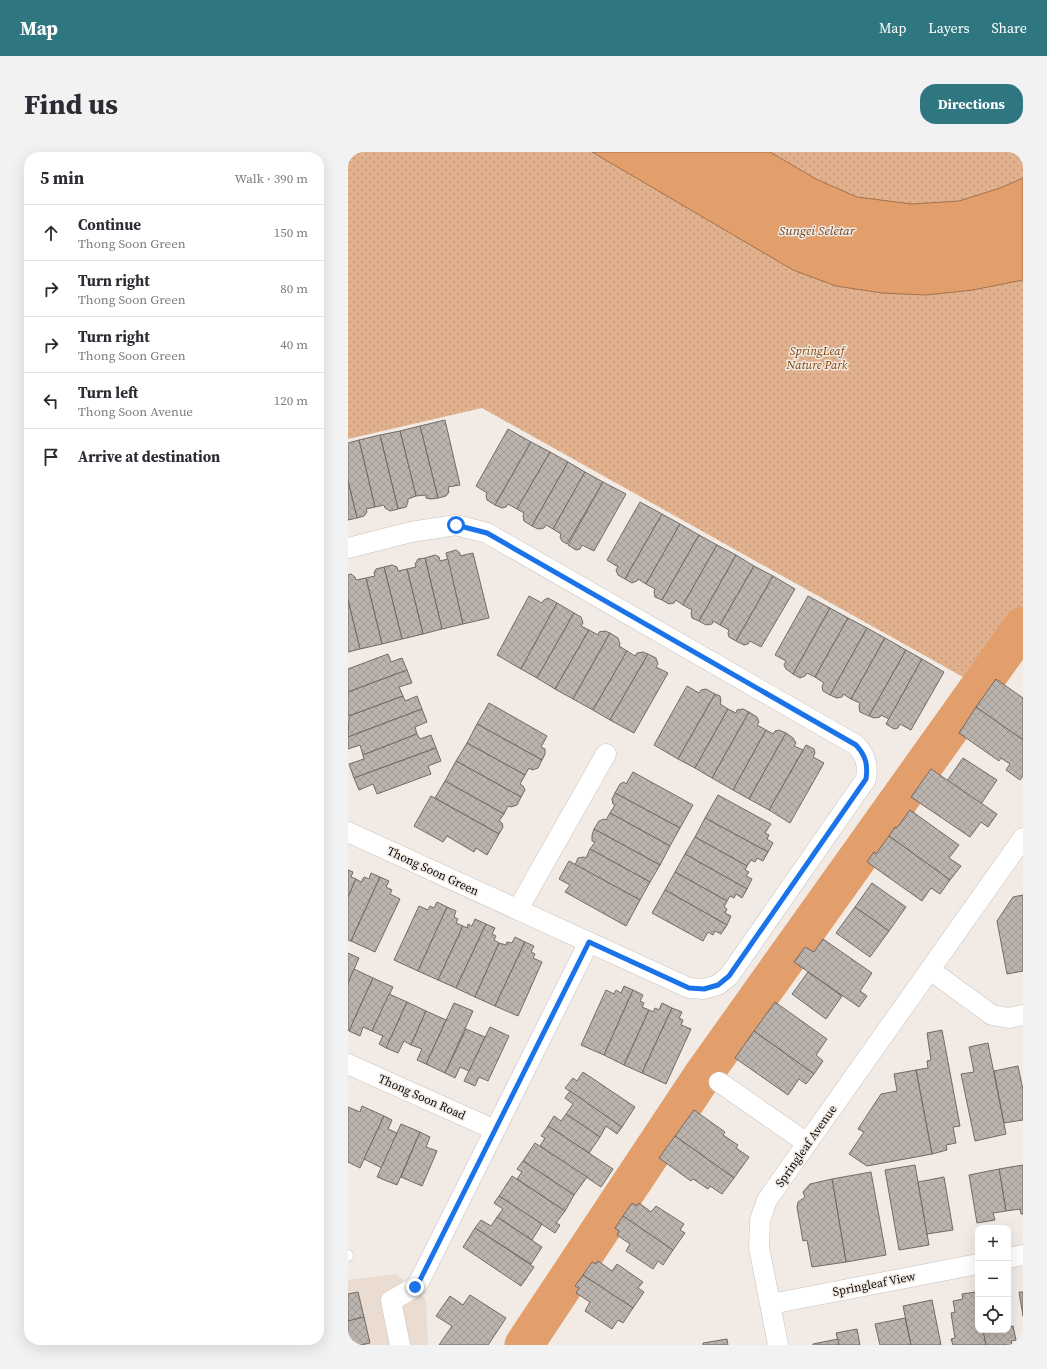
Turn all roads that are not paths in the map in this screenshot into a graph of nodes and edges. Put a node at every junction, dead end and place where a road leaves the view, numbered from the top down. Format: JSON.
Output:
{"nodes":[{"id":1,"x":348,"y":548,"type":"edge"},
{"id":2,"x":606,"y":754,"type":"dead end"},
{"id":3,"x":348,"y":832,"type":"edge"},
{"id":4,"x":1023,"y":838,"type":"edge"},
{"id":5,"x":518,"y":910,"type":"junction"},
{"id":6,"x":589,"y":942,"type":"junction"},
{"id":7,"x":930,"y":970,"type":"junction"},
{"id":8,"x":1023,"y":1015,"type":"edge"},
{"id":9,"x":348,"y":1064,"type":"edge"},
{"id":10,"x":718,"y":1082,"type":"dead end"},
{"id":11,"x":495,"y":1130,"type":"junction"},
{"id":12,"x":807,"y":1143,"type":"junction"},
{"id":13,"x":1023,"y":1255,"type":"edge"},
{"id":14,"x":1011,"y":1257,"type":"edge"},
{"id":15,"x":975,"y":1265,"type":"edge"},
{"id":16,"x":771,"y":1304,"type":"junction"},
{"id":17,"x":400,"y":1345,"type":"edge"},
{"id":18,"x":778,"y":1345,"type":"edge"}],
"edges":[{"from":1,"to":6,"type":"street","name":"Thong Soon Green"},
{"from":2,"to":5,"type":"street"},
{"from":3,"to":5,"type":"street","name":"Thong Soon Green"},
{"from":4,"to":7,"type":"street","name":"Springleaf Avenue"},
{"from":5,"to":6,"type":"street","name":"Thong Soon Green"},
{"from":6,"to":11,"type":"street"},
{"from":7,"to":8,"type":"street"},
{"from":7,"to":12,"type":"street","name":"Springleaf Avenue"},
{"from":9,"to":11,"type":"street","name":"Thong Soon Road"},
{"from":10,"to":12,"type":"street"},
{"from":11,"to":17,"type":"street"},
{"from":12,"to":16,"type":"street","name":"Springleaf Avenue"},
{"from":13,"to":14,"type":"street"},
{"from":15,"to":16,"type":"street","name":"Springleaf View"},
{"from":16,"to":18,"type":"street","name":"Springleaf Avenue"}]}
